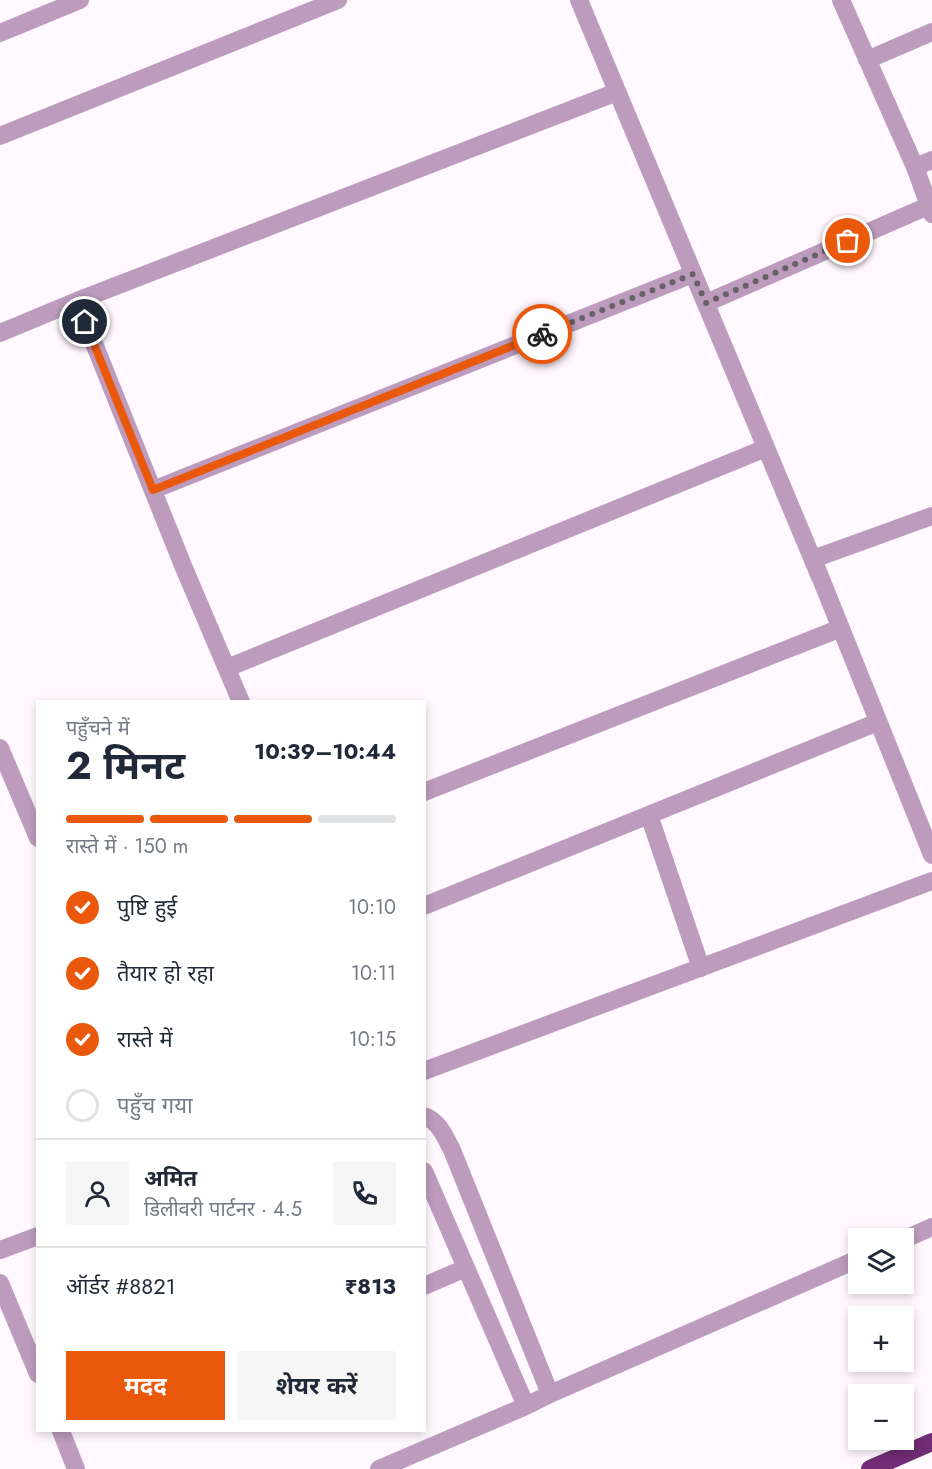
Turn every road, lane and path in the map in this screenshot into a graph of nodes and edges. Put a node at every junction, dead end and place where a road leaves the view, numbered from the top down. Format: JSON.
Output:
{"nodes":[{"id":1,"x":338,"y":0,"type":"edge"},
{"id":2,"x":579,"y":0,"type":"edge"},
{"id":3,"x":841,"y":0,"type":"edge"},
{"id":4,"x":71,"y":2,"type":"edge"},
{"id":5,"x":932,"y":32,"type":"edge"},
{"id":6,"x":0,"y":33,"type":"edge"},
{"id":7,"x":867,"y":60,"type":"junction"},
{"id":8,"x":617,"y":92,"type":"junction"},
{"id":9,"x":0,"y":136,"type":"edge"},
{"id":10,"x":932,"y":160,"type":"edge"},
{"id":11,"x":915,"y":167,"type":"junction"},
{"id":12,"x":930,"y":210,"type":"edge"},
{"id":13,"x":693,"y":274,"type":"junction"},
{"id":14,"x":76,"y":301,"type":"junction"},
{"id":15,"x":706,"y":303,"type":"junction"},
{"id":16,"x":0,"y":333,"type":"edge"},
{"id":17,"x":766,"y":448,"type":"junction"},
{"id":18,"x":153,"y":490,"type":"junction"},
{"id":19,"x":932,"y":516,"type":"edge"},
{"id":20,"x":820,"y":577,"type":"junction"},
{"id":21,"x":841,"y":628,"type":"junction"},
{"id":22,"x":227,"y":668,"type":"junction"},
{"id":23,"x":240,"y":700,"type":"edge"},
{"id":24,"x":878,"y":722,"type":"junction"},
{"id":25,"x":0,"y":748,"type":"edge"},
{"id":26,"x":426,"y":791,"type":"edge"},
{"id":27,"x":649,"y":815,"type":"junction"},
{"id":28,"x":36,"y":833,"type":"edge"},
{"id":29,"x":932,"y":855,"type":"edge"},
{"id":30,"x":932,"y":881,"type":"edge"},
{"id":31,"x":426,"y":905,"type":"edge"},
{"id":32,"x":701,"y":968,"type":"junction"},
{"id":33,"x":426,"y":1070,"type":"edge"},
{"id":34,"x":426,"y":1117,"type":"edge"},
{"id":35,"x":426,"y":1177,"type":"edge"},
{"id":36,"x":932,"y":1227,"type":"edge"},
{"id":37,"x":914,"y":1234,"type":"edge"},
{"id":38,"x":36,"y":1237,"type":"edge"},
{"id":39,"x":0,"y":1250,"type":"edge"},
{"id":40,"x":848,"y":1263,"type":"edge"},
{"id":41,"x":466,"y":1268,"type":"junction"},
{"id":42,"x":0,"y":1283,"type":"edge"},
{"id":43,"x":426,"y":1285,"type":"edge"},
{"id":44,"x":36,"y":1369,"type":"edge"},
{"id":45,"x":550,"y":1394,"type":"junction"},
{"id":46,"x":526,"y":1406,"type":"junction"},
{"id":47,"x":61,"y":1432,"type":"edge"},
{"id":48,"x":932,"y":1442,"type":"edge"},
{"id":49,"x":76,"y":1469,"type":"edge"},
{"id":50,"x":379,"y":1469,"type":"edge"},
{"id":51,"x":870,"y":1469,"type":"edge"}],
"edges":[{"from":1,"to":9,"type":"street"},
{"from":2,"to":8,"type":"street"},
{"from":3,"to":7,"type":"street"},
{"from":4,"to":6,"type":"street"},
{"from":5,"to":7,"type":"street"},
{"from":7,"to":11,"type":"street"},
{"from":8,"to":13,"type":"street"},
{"from":8,"to":14,"type":"street"},
{"from":10,"to":11,"type":"street"},
{"from":11,"to":12,"type":"street"},
{"from":12,"to":15,"type":"street"},
{"from":13,"to":15,"type":"street"},
{"from":13,"to":18,"type":"street"},
{"from":14,"to":16,"type":"street"},
{"from":14,"to":18,"type":"street"},
{"from":15,"to":17,"type":"street"},
{"from":17,"to":20,"type":"street"},
{"from":17,"to":22,"type":"street"},
{"from":18,"to":22,"type":"street"},
{"from":19,"to":20,"type":"street"},
{"from":20,"to":21,"type":"street"},
{"from":21,"to":24,"type":"street"},
{"from":21,"to":26,"type":"street"},
{"from":22,"to":23,"type":"street"},
{"from":24,"to":27,"type":"street"},
{"from":24,"to":29,"type":"street"},
{"from":25,"to":28,"type":"street"},
{"from":27,"to":31,"type":"street"},
{"from":27,"to":32,"type":"street"},
{"from":30,"to":32,"type":"street"},
{"from":32,"to":33,"type":"street"},
{"from":34,"to":45,"type":"street"},
{"from":35,"to":41,"type":"street"},
{"from":36,"to":37,"type":"street"},
{"from":38,"to":39,"type":"street"},
{"from":40,"to":45,"type":"street"},
{"from":41,"to":43,"type":"street"},
{"from":41,"to":46,"type":"street"},
{"from":42,"to":44,"type":"street"},
{"from":45,"to":46,"type":"street"},
{"from":46,"to":50,"type":"street"},
{"from":47,"to":49,"type":"street"},
{"from":48,"to":51,"type":"highway"}]}
